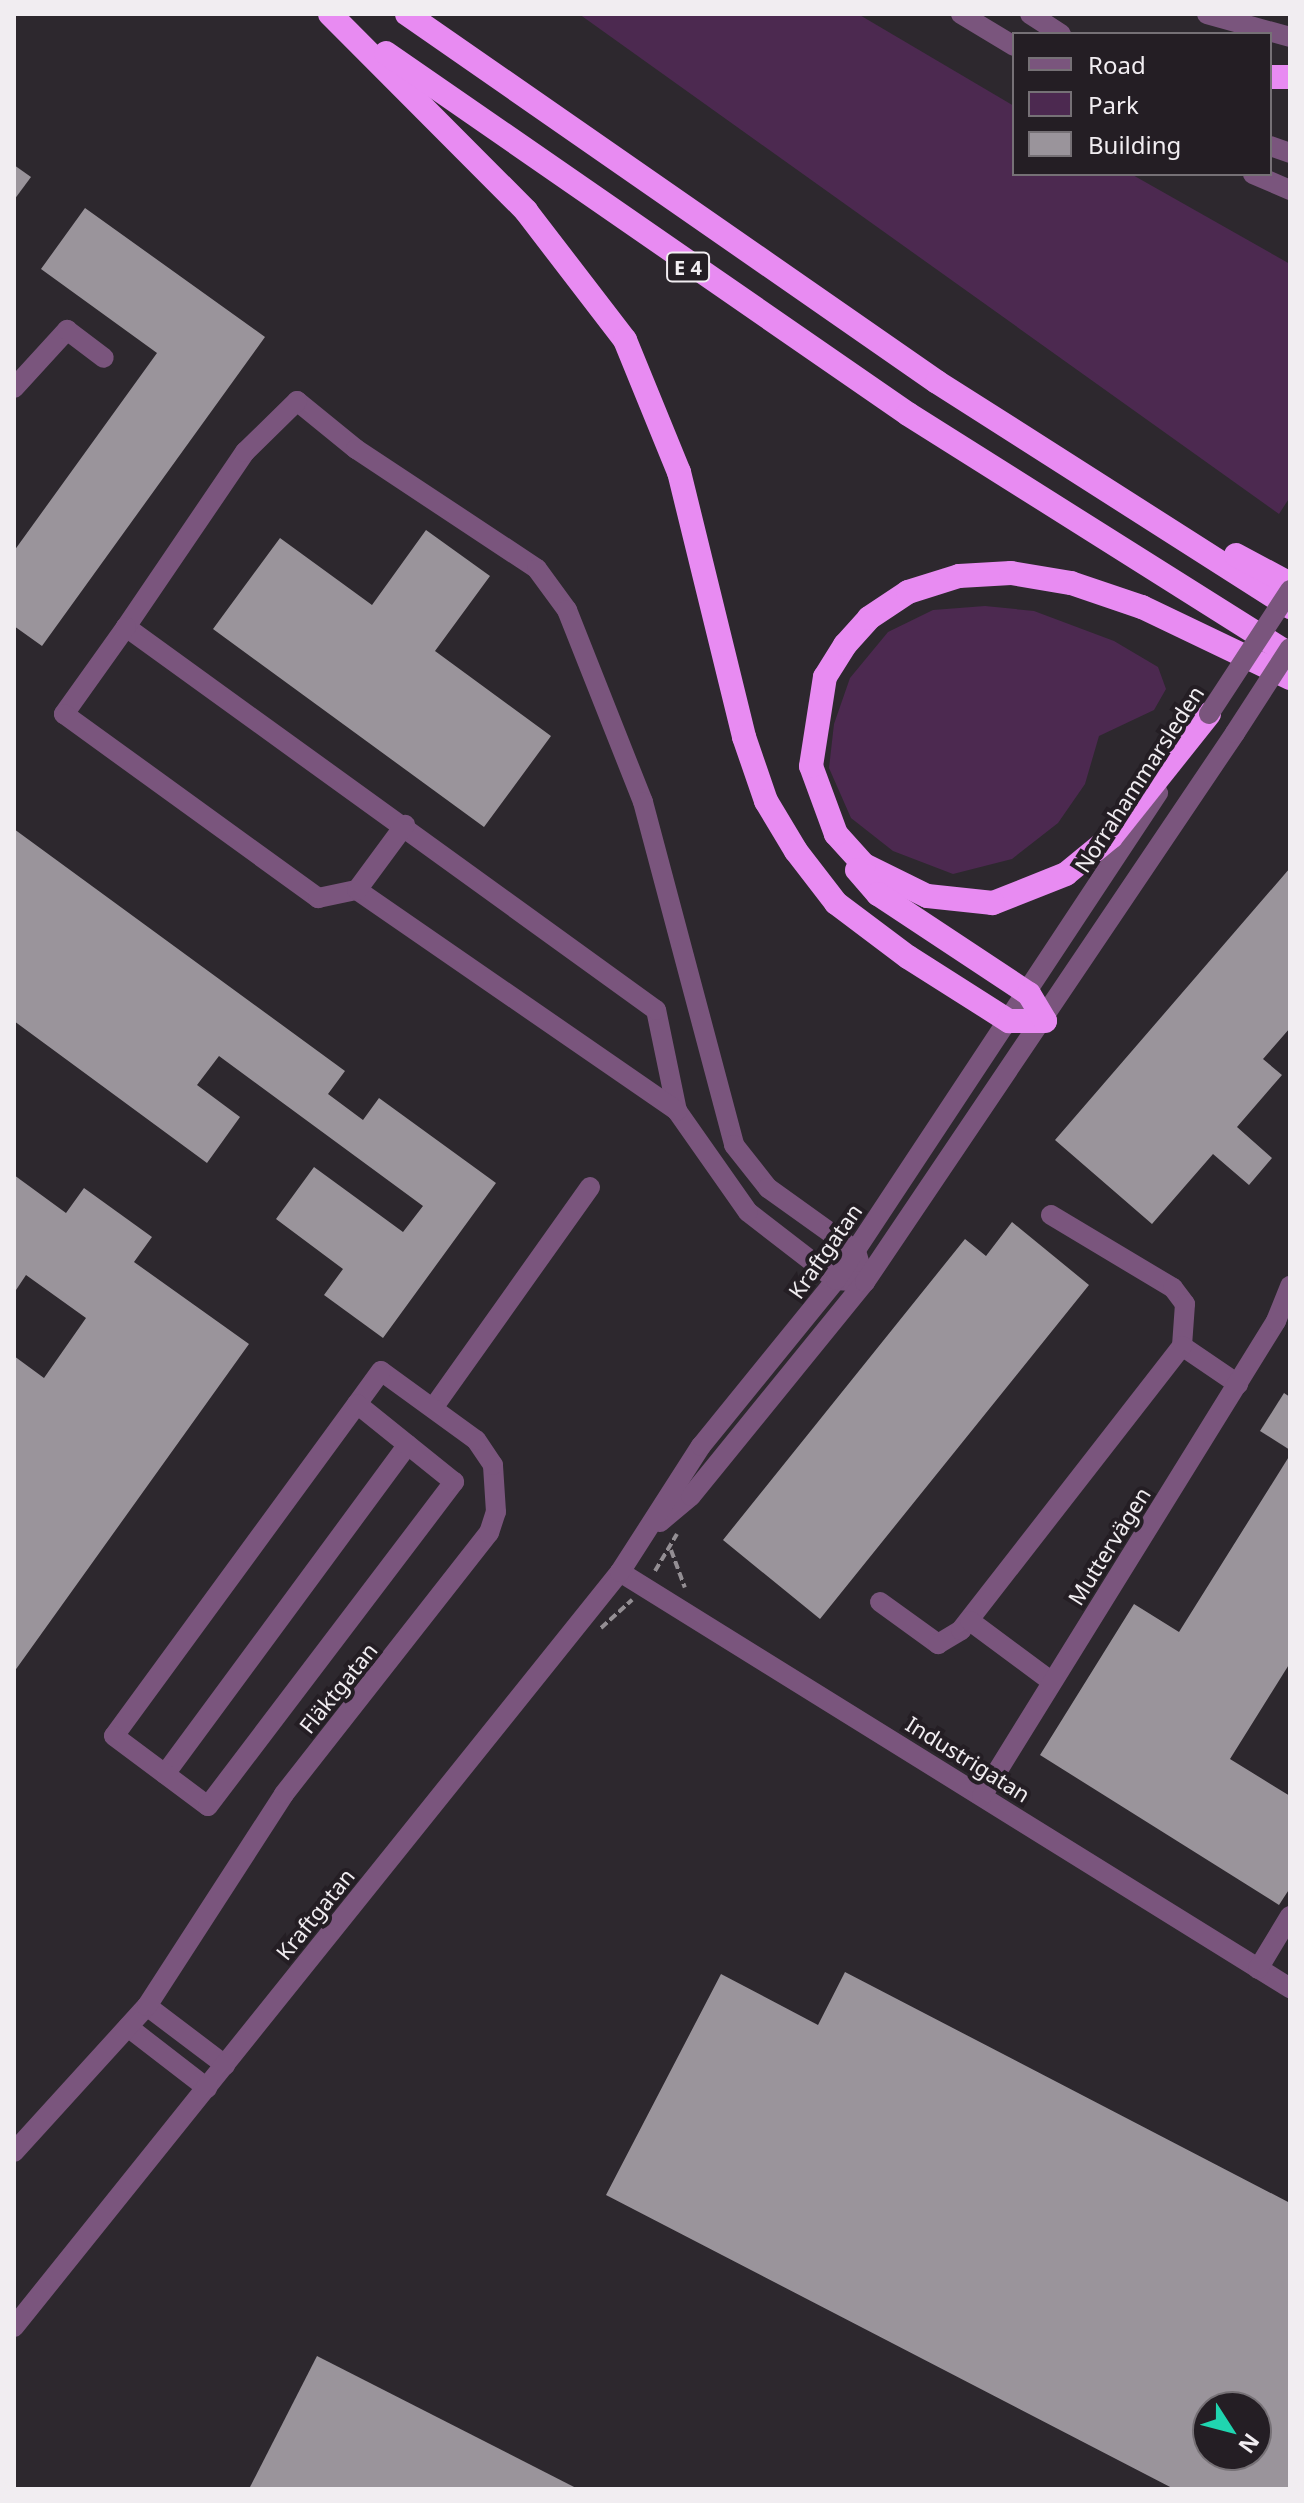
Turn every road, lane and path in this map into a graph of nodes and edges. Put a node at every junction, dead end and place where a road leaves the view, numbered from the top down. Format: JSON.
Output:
{"nodes":[{"id":1,"x":331,"y":14,"type":"edge"},
{"id":2,"x":407,"y":14,"type":"edge"},
{"id":3,"x":961,"y":14,"type":"edge"},
{"id":4,"x":1030,"y":14,"type":"edge"},
{"id":5,"x":1207,"y":14,"type":"edge"},
{"id":6,"x":1058,"y":32,"type":"edge"},
{"id":7,"x":1272,"y":32,"type":"edge"},
{"id":8,"x":1012,"y":45,"type":"edge"},
{"id":9,"x":1260,"y":177,"type":"edge"},
{"id":10,"x":1290,"y":193,"type":"edge"},
{"id":11,"x":104,"y":358,"type":"dead end"},
{"id":12,"x":14,"y":388,"type":"edge"},
{"id":13,"x":1078,"y":473,"type":"junction"},
{"id":14,"x":1290,"y":584,"type":"edge"},
{"id":15,"x":1290,"y":590,"type":"edge"},
{"id":16,"x":1290,"y":607,"type":"edge"},
{"id":17,"x":126,"y":627,"type":"junction"},
{"id":18,"x":1290,"y":648,"type":"edge"},
{"id":19,"x":1290,"y":655,"type":"edge"},
{"id":20,"x":1290,"y":678,"type":"edge"},
{"id":21,"x":1209,"y":714,"type":"junction"},
{"id":22,"x":405,"y":825,"type":"junction"},
{"id":23,"x":836,"y":834,"type":"junction"},
{"id":24,"x":357,"y":890,"type":"junction"},
{"id":25,"x":1029,"y":994,"type":"junction"},
{"id":26,"x":1009,"y":1021,"type":"junction"},
{"id":27,"x":1045,"y":1021,"type":"junction"},
{"id":28,"x":677,"y":1111,"type":"junction"},
{"id":29,"x":590,"y":1187,"type":"dead end"},
{"id":30,"x":1051,"y":1215,"type":"dead end"},
{"id":31,"x":856,"y":1251,"type":"junction"},
{"id":32,"x":836,"y":1280,"type":"junction"},
{"id":33,"x":865,"y":1282,"type":"junction"},
{"id":34,"x":1290,"y":1286,"type":"edge"},
{"id":35,"x":1182,"y":1346,"type":"junction"},
{"id":36,"x":1238,"y":1384,"type":"junction"},
{"id":37,"x":357,"y":1404,"type":"junction"},
{"id":38,"x":433,"y":1408,"type":"junction"},
{"id":39,"x":408,"y":1445,"type":"junction"},
{"id":40,"x":651,"y":1530,"type":"junction"},
{"id":41,"x":620,"y":1572,"type":"junction"},
{"id":42,"x":880,"y":1602,"type":"dead end"},
{"id":43,"x":970,"y":1621,"type":"junction"},
{"id":44,"x":1052,"y":1682,"type":"junction"},
{"id":45,"x":165,"y":1774,"type":"junction"},
{"id":46,"x":982,"y":1796,"type":"junction"},
{"id":47,"x":1290,"y":1916,"type":"edge"},
{"id":48,"x":1258,"y":1969,"type":"junction"},
{"id":49,"x":1290,"y":1988,"type":"edge"},
{"id":50,"x":147,"y":2006,"type":"junction"},
{"id":51,"x":128,"y":2027,"type":"junction"},
{"id":52,"x":225,"y":2065,"type":"junction"},
{"id":53,"x":207,"y":2088,"type":"junction"},
{"id":54,"x":14,"y":2152,"type":"edge"},
{"id":55,"x":14,"y":2327,"type":"edge"}],
"edges":[{"from":1,"to":19,"type":"highway","number":"E 4"},
{"from":1,"to":26,"type":"highway"},
{"from":2,"to":13,"type":"highway","number":"E 4"},
{"from":3,"to":8,"type":"street"},
{"from":4,"to":6,"type":"street"},
{"from":5,"to":7,"type":"street"},
{"from":9,"to":10,"type":"street"},
{"from":11,"to":12,"type":"street"},
{"from":13,"to":14,"type":"highway"},
{"from":13,"to":16,"type":"highway","number":"E 4"},
{"from":15,"to":21,"type":"street","name":"Norrahammarsleden","bridge":true},
{"from":17,"to":22,"type":"street"},
{"from":17,"to":24,"type":"street"},
{"from":17,"to":31,"type":"street"},
{"from":18,"to":27,"type":"street","bridge":true},
{"from":20,"to":23,"type":"highway"},
{"from":21,"to":23,"type":"highway"},
{"from":21,"to":25,"type":"street","name":"Norrahammarsleden"},
{"from":22,"to":24,"type":"street"},
{"from":22,"to":28,"type":"street"},
{"from":23,"to":25,"type":"highway"},
{"from":24,"to":28,"type":"street"},
{"from":25,"to":26,"type":"street","name":"Kraftgatan"},
{"from":25,"to":27,"type":"highway"},
{"from":26,"to":27,"type":"highway"},
{"from":26,"to":31,"type":"street","name":"Kraftgatan"},
{"from":27,"to":33,"type":"street","name":"Kraftgatan"},
{"from":28,"to":32,"type":"street"},
{"from":29,"to":38,"type":"street"},
{"from":30,"to":35,"type":"street"},
{"from":31,"to":32,"type":"street","name":"Kraftgatan"},
{"from":31,"to":33,"type":"street"},
{"from":32,"to":33,"type":"street"},
{"from":32,"to":40,"type":"street","name":"Kraftgatan"},
{"from":33,"to":40,"type":"street","name":"Kraftgatan"},
{"from":34,"to":36,"type":"street","name":"Muttervägen"},
{"from":35,"to":36,"type":"street"},
{"from":35,"to":43,"type":"street"},
{"from":36,"to":44,"type":"street","name":"Muttervägen"},
{"from":37,"to":38,"type":"street","name":"Fläktgatan"},
{"from":37,"to":39,"type":"street"},
{"from":37,"to":45,"type":"street"},
{"from":38,"to":50,"type":"street","name":"Fläktgatan"},
{"from":39,"to":45,"type":"street"},
{"from":39,"to":45,"type":"street"},
{"from":40,"to":41,"type":"street","name":"Kraftgatan"},
{"from":41,"to":46,"type":"street","name":"Industrigatan"},
{"from":41,"to":52,"type":"street","name":"Kraftgatan"},
{"from":42,"to":43,"type":"street"},
{"from":43,"to":44,"type":"street"},
{"from":44,"to":46,"type":"street","name":"Muttervägen"},
{"from":46,"to":48,"type":"street","name":"Industrigatan"},
{"from":47,"to":48,"type":"street"},
{"from":48,"to":49,"type":"street","name":"Industrigatan"},
{"from":50,"to":51,"type":"street","name":"Fläktgatan"},
{"from":50,"to":52,"type":"street"},
{"from":51,"to":53,"type":"street"},
{"from":51,"to":54,"type":"street","name":"Fläktgatan"},
{"from":52,"to":53,"type":"street","name":"Kraftgatan"},
{"from":53,"to":55,"type":"street","name":"Kraftgatan"}]}
